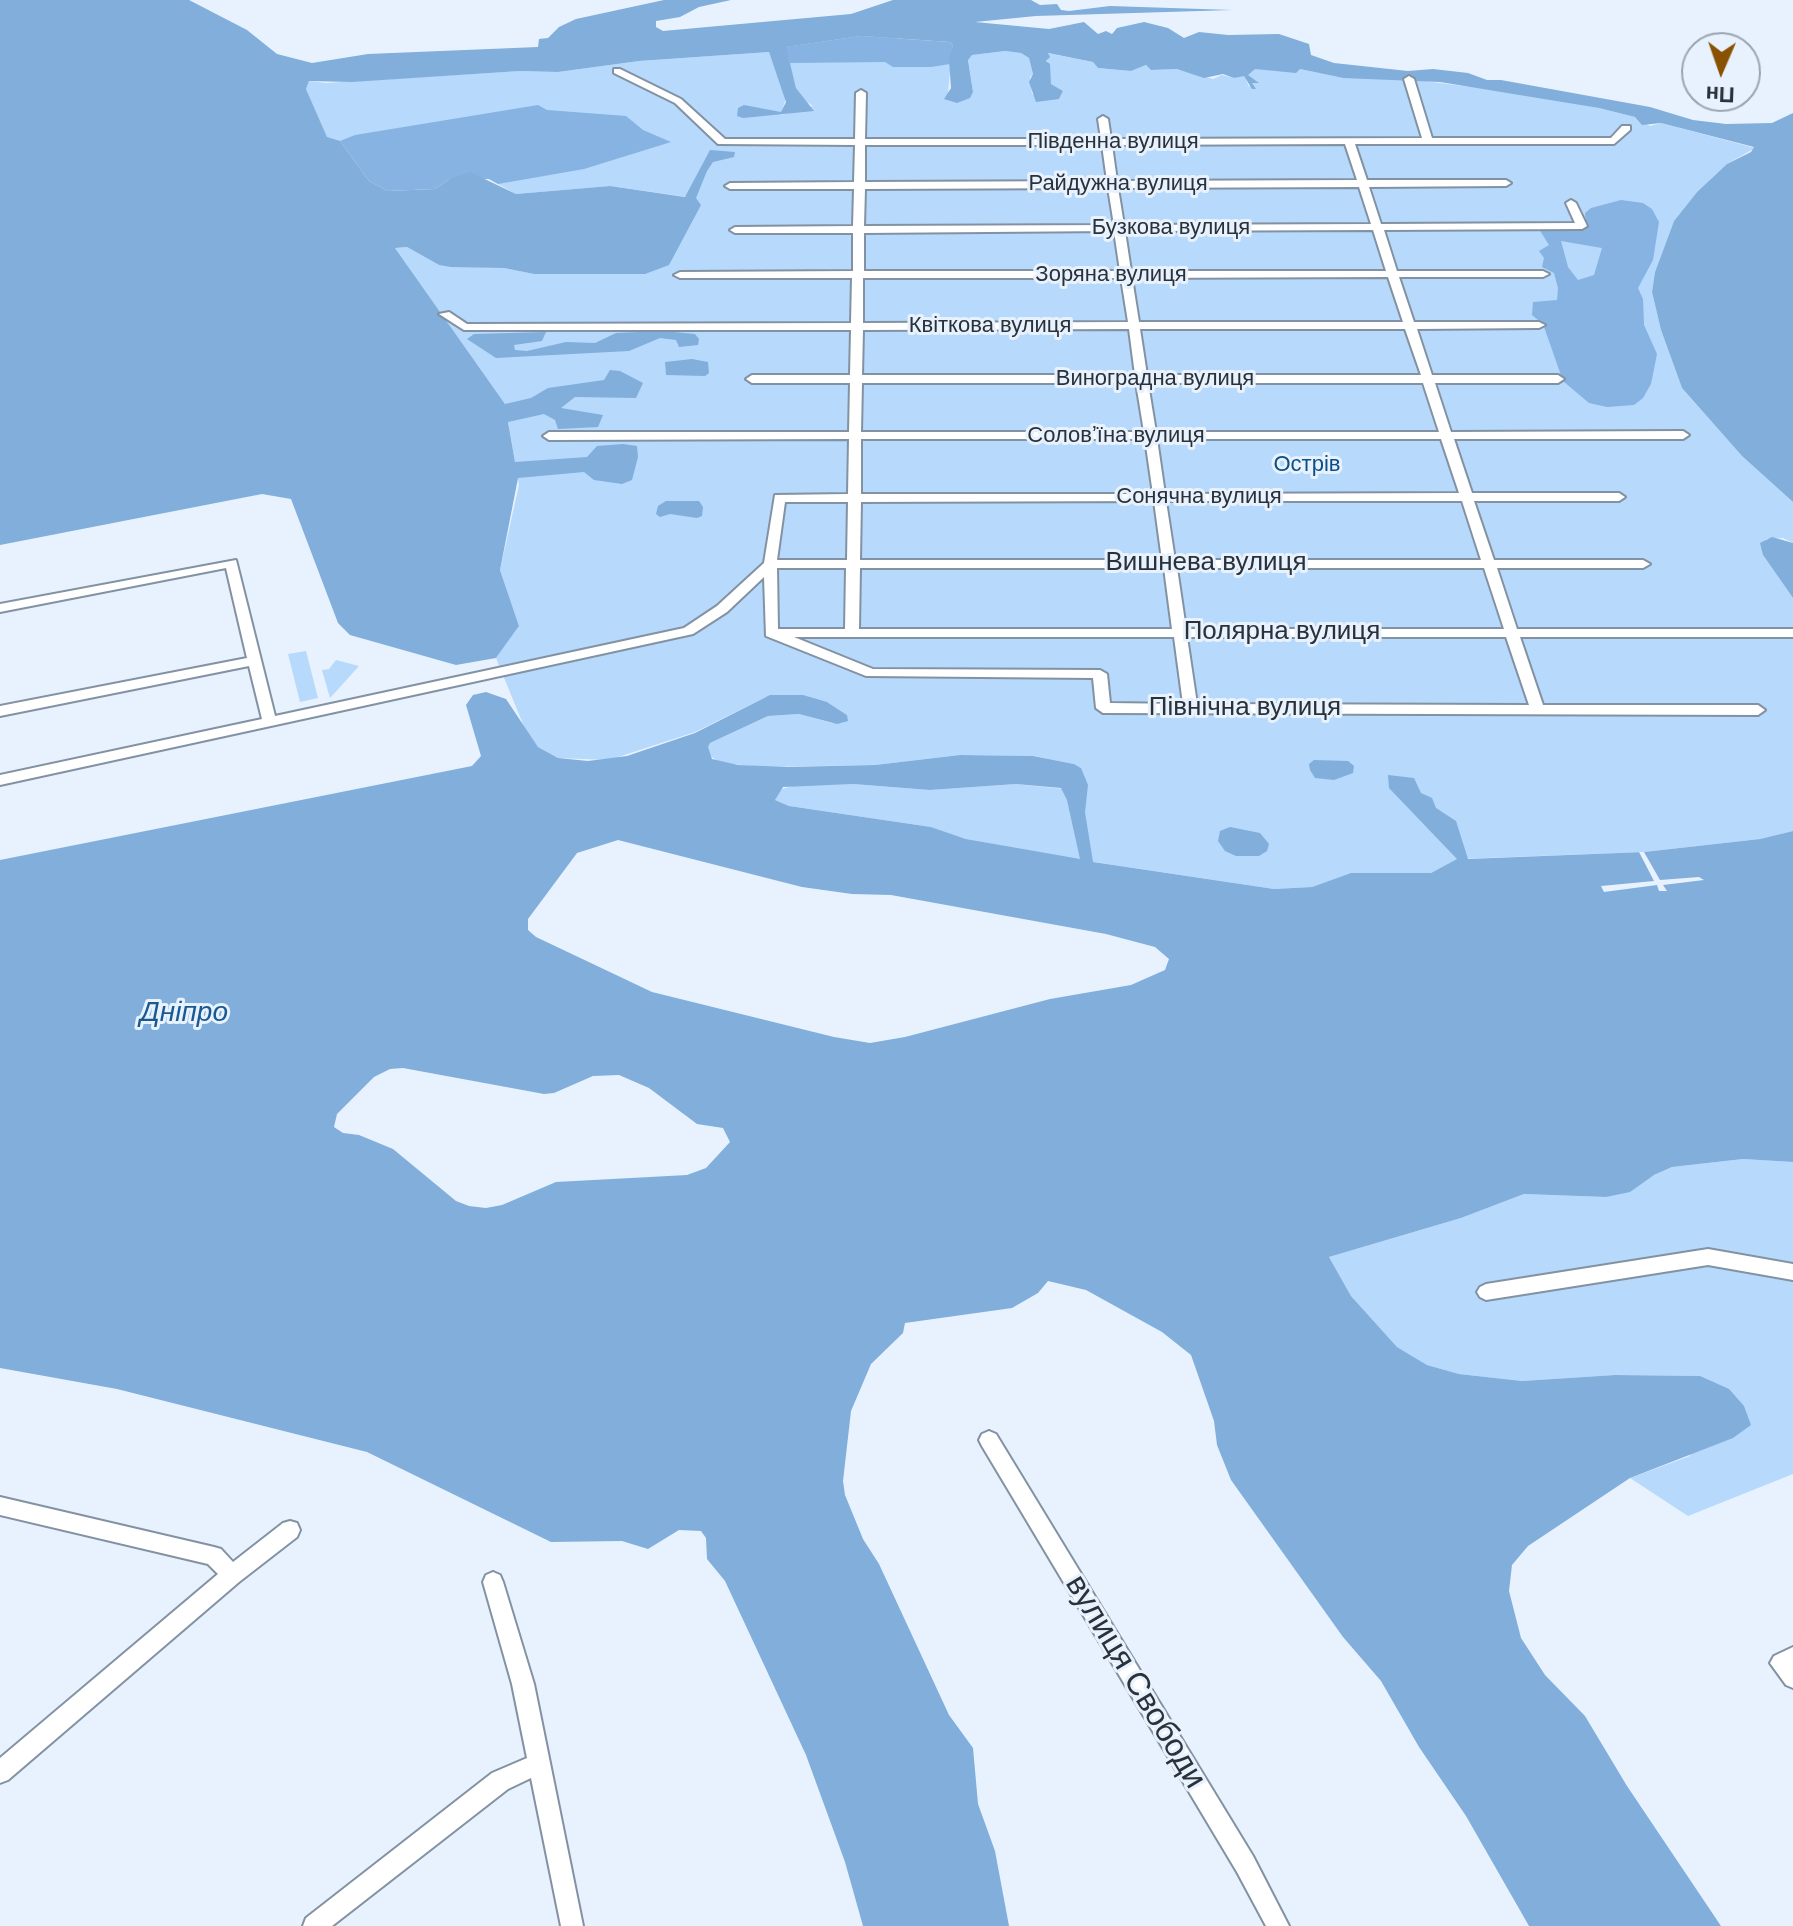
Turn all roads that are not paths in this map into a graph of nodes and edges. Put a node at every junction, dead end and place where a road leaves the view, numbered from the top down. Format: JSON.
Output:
{"nodes":[{"id":1,"x":617,"y":71,"type":"dead end"},
{"id":2,"x":1409,"y":79,"type":"dead end"},
{"id":3,"x":861,"y":93,"type":"dead end"},
{"id":4,"x":1103,"y":119,"type":"dead end"},
{"id":5,"x":1626,"y":128,"type":"dead end"},
{"id":6,"x":859,"y":142,"type":"junction"},
{"id":7,"x":1106,"y":142,"type":"junction"},
{"id":8,"x":1349,"y":142,"type":"junction"},
{"id":9,"x":1428,"y":142,"type":"junction"},
{"id":10,"x":1362,"y":183,"type":"junction"},
{"id":11,"x":1506,"y":183,"type":"dead end"},
{"id":12,"x":1112,"y":184,"type":"junction"},
{"id":13,"x":730,"y":186,"type":"dead end"},
{"id":14,"x":859,"y":186,"type":"junction"},
{"id":15,"x":1571,"y":203,"type":"dead end"},
{"id":16,"x":1377,"y":227,"type":"junction"},
{"id":17,"x":1119,"y":228,"type":"junction"},
{"id":18,"x":857,"y":229,"type":"junction"},
{"id":19,"x":735,"y":230,"type":"dead end"},
{"id":20,"x":1393,"y":274,"type":"junction"},
{"id":21,"x":1543,"y":274,"type":"dead end"},
{"id":22,"x":680,"y":275,"type":"dead end"},
{"id":23,"x":856,"y":275,"type":"junction"},
{"id":24,"x":1126,"y":275,"type":"junction"},
{"id":25,"x":445,"y":314,"type":"dead end"},
{"id":26,"x":1410,"y":325,"type":"junction"},
{"id":27,"x":1539,"y":325,"type":"dead end"},
{"id":28,"x":855,"y":326,"type":"junction"},
{"id":29,"x":1134,"y":326,"type":"junction"},
{"id":30,"x":752,"y":379,"type":"dead end"},
{"id":31,"x":854,"y":379,"type":"junction"},
{"id":32,"x":1142,"y":379,"type":"junction"},
{"id":33,"x":1428,"y":379,"type":"junction"},
{"id":34,"x":1558,"y":379,"type":"dead end"},
{"id":35,"x":1150,"y":435,"type":"junction"},
{"id":36,"x":1446,"y":435,"type":"junction"},
{"id":37,"x":1683,"y":435,"type":"dead end"},
{"id":38,"x":549,"y":436,"type":"dead end"},
{"id":39,"x":856,"y":436,"type":"junction"},
{"id":40,"x":853,"y":497,"type":"junction"},
{"id":41,"x":1467,"y":497,"type":"junction"},
{"id":42,"x":1619,"y":497,"type":"dead end"},
{"id":43,"x":1160,"y":498,"type":"junction"},
{"id":44,"x":852,"y":562,"type":"junction"},
{"id":45,"x":1169,"y":563,"type":"junction"},
{"id":46,"x":770,"y":564,"type":"junction"},
{"id":47,"x":1489,"y":564,"type":"junction"},
{"id":48,"x":1643,"y":564,"type":"dead end"},
{"id":49,"x":0,"y":608,"type":"edge"},
{"id":50,"x":852,"y":632,"type":"junction"},
{"id":51,"x":1180,"y":632,"type":"junction"},
{"id":52,"x":771,"y":633,"type":"junction"},
{"id":53,"x":1512,"y":633,"type":"junction"},
{"id":54,"x":1793,"y":633,"type":"edge"},
{"id":55,"x":252,"y":661,"type":"junction"},
{"id":56,"x":1191,"y":708,"type":"junction"},
{"id":57,"x":1537,"y":709,"type":"junction"},
{"id":58,"x":1758,"y":710,"type":"dead end"},
{"id":59,"x":0,"y":711,"type":"edge"},
{"id":60,"x":270,"y":723,"type":"junction"},
{"id":61,"x":0,"y":780,"type":"edge"},
{"id":62,"x":1793,"y":1272,"type":"edge"},
{"id":63,"x":1486,"y":1292,"type":"dead end"},
{"id":64,"x":989,"y":1440,"type":"dead end"},
{"id":65,"x":0,"y":1506,"type":"edge"},
{"id":66,"x":290,"y":1530,"type":"dead end"},
{"id":67,"x":232,"y":1575,"type":"junction"},
{"id":68,"x":493,"y":1582,"type":"dead end"},
{"id":69,"x":1793,"y":1657,"type":"edge"},
{"id":70,"x":1793,"y":1678,"type":"edge"},
{"id":71,"x":540,"y":1763,"type":"junction"},
{"id":72,"x":0,"y":1772,"type":"edge"},
{"id":73,"x":314,"y":1926,"type":"edge"},
{"id":74,"x":572,"y":1926,"type":"edge"},
{"id":75,"x":1278,"y":1926,"type":"edge"}],
"edges":[{"from":1,"to":6,"type":"street","name":"Південна вулиця"},
{"from":2,"to":9,"type":"street"},
{"from":3,"to":6,"type":"street"},
{"from":4,"to":7,"type":"street"},
{"from":5,"to":9,"type":"street","name":"Південна вулиця"},
{"from":6,"to":7,"type":"street","name":"Південна вулиця"},
{"from":6,"to":14,"type":"street"},
{"from":7,"to":8,"type":"street","name":"Південна вулиця"},
{"from":7,"to":12,"type":"street"},
{"from":8,"to":9,"type":"street","name":"Південна вулиця"},
{"from":8,"to":10,"type":"street"},
{"from":10,"to":11,"type":"street","name":"Райдужна вулиця"},
{"from":10,"to":12,"type":"street","name":"Райдужна вулиця"},
{"from":10,"to":16,"type":"street"},
{"from":12,"to":14,"type":"street","name":"Райдужна вулиця"},
{"from":12,"to":17,"type":"street"},
{"from":13,"to":14,"type":"street","name":"Райдужна вулиця"},
{"from":14,"to":18,"type":"street"},
{"from":15,"to":16,"type":"street","name":"Бузкова вулиця"},
{"from":16,"to":17,"type":"street","name":"Бузкова вулиця"},
{"from":16,"to":20,"type":"street"},
{"from":17,"to":18,"type":"street","name":"Бузкова вулиця"},
{"from":17,"to":24,"type":"street"},
{"from":18,"to":19,"type":"street","name":"Бузкова вулиця"},
{"from":18,"to":23,"type":"street"},
{"from":20,"to":21,"type":"street","name":"Зоряна вулиця"},
{"from":20,"to":24,"type":"street","name":"Зоряна вулиця"},
{"from":20,"to":26,"type":"street"},
{"from":22,"to":23,"type":"street","name":"Зоряна вулиця"},
{"from":23,"to":24,"type":"street","name":"Зоряна вулиця"},
{"from":23,"to":28,"type":"street"},
{"from":24,"to":29,"type":"street"},
{"from":25,"to":28,"type":"street","name":"Квіткова вулиця"},
{"from":26,"to":27,"type":"street","name":"Квіткова вулиця"},
{"from":26,"to":29,"type":"street","name":"Квіткова вулиця"},
{"from":26,"to":33,"type":"street"},
{"from":28,"to":29,"type":"street","name":"Квіткова вулиця"},
{"from":28,"to":31,"type":"street"},
{"from":29,"to":32,"type":"street"},
{"from":30,"to":31,"type":"street","name":"Виноградна вулиця"},
{"from":31,"to":32,"type":"street","name":"Виноградна вулиця"},
{"from":31,"to":39,"type":"street"},
{"from":32,"to":33,"type":"street","name":"Виноградна вулиця"},
{"from":32,"to":35,"type":"street"},
{"from":33,"to":34,"type":"street","name":"Виноградна вулиця"},
{"from":33,"to":36,"type":"street"},
{"from":35,"to":36,"type":"street","name":"Соловʼїна вулиця"},
{"from":35,"to":39,"type":"street","name":"Соловʼїна вулиця"},
{"from":35,"to":43,"type":"street"},
{"from":36,"to":37,"type":"street","name":"Соловʼїна вулиця"},
{"from":36,"to":41,"type":"street"},
{"from":38,"to":39,"type":"street","name":"Соловʼїна вулиця"},
{"from":39,"to":40,"type":"street"},
{"from":40,"to":43,"type":"street","name":"Сонячна вулиця"},
{"from":40,"to":44,"type":"street"},
{"from":40,"to":46,"type":"street","name":"Сонячна вулиця"},
{"from":41,"to":42,"type":"street","name":"Сонячна вулиця"},
{"from":41,"to":43,"type":"street","name":"Сонячна вулиця"},
{"from":41,"to":47,"type":"street"},
{"from":43,"to":45,"type":"street"},
{"from":44,"to":45,"type":"street","name":"Вишнева вулиця"},
{"from":44,"to":46,"type":"street","name":"Вишнева вулиця"},
{"from":44,"to":50,"type":"street"},
{"from":45,"to":47,"type":"street","name":"Вишнева вулиця"},
{"from":45,"to":51,"type":"street"},
{"from":46,"to":52,"type":"street"},
{"from":46,"to":60,"type":"street"},
{"from":47,"to":48,"type":"street","name":"Вишнева вулиця"},
{"from":47,"to":53,"type":"street"},
{"from":49,"to":55,"type":"street"},
{"from":50,"to":51,"type":"street","name":"Полярна вулиця"},
{"from":50,"to":52,"type":"street","name":"Полярна вулиця"},
{"from":51,"to":53,"type":"street","name":"Полярна вулиця"},
{"from":51,"to":56,"type":"street"},
{"from":52,"to":56,"type":"street","name":"Північна вулиця"},
{"from":53,"to":54,"type":"street","name":"Полярна вулиця"},
{"from":53,"to":57,"type":"street"},
{"from":55,"to":59,"type":"street"},
{"from":55,"to":60,"type":"street"},
{"from":56,"to":57,"type":"street","name":"Північна вулиця"},
{"from":57,"to":58,"type":"street","name":"Північна вулиця"},
{"from":60,"to":61,"type":"street"},
{"from":62,"to":63,"type":"street"},
{"from":64,"to":75,"type":"street","name":"вулиця Свободи"},
{"from":65,"to":67,"type":"street"},
{"from":66,"to":67,"type":"street"},
{"from":67,"to":72,"type":"street"},
{"from":68,"to":71,"type":"street"},
{"from":69,"to":70,"type":"street"},
{"from":71,"to":73,"type":"street"},
{"from":71,"to":74,"type":"street"}]}
